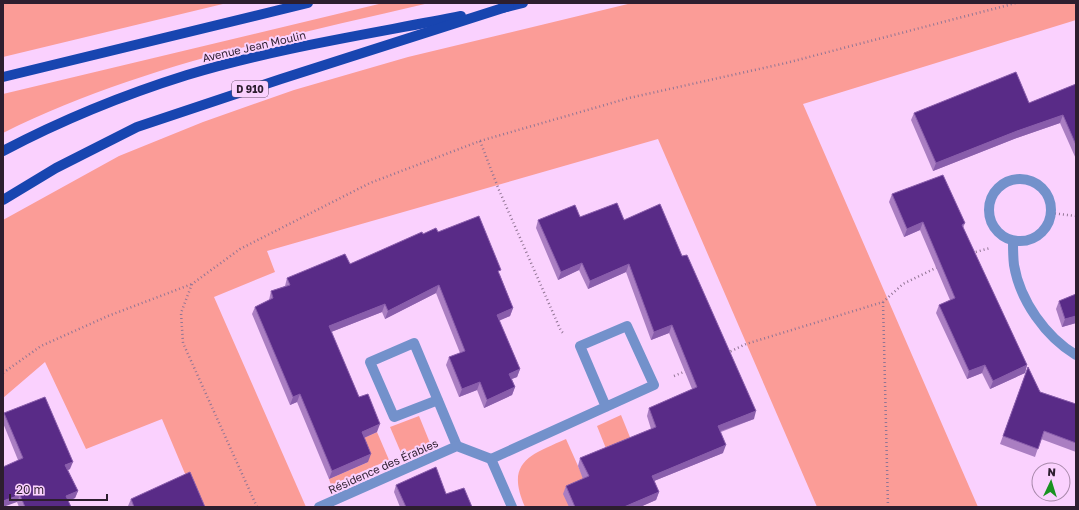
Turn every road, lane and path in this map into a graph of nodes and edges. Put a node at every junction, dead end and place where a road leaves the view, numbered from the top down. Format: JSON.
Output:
{"nodes":[{"id":1,"x":308,"y":3,"type":"edge"},
{"id":2,"x":523,"y":3,"type":"edge"},
{"id":3,"x":1016,"y":3,"type":"edge"},
{"id":4,"x":509,"y":6,"type":"junction"},
{"id":5,"x":3,"y":77,"type":"edge"},
{"id":6,"x":480,"y":141,"type":"junction"},
{"id":7,"x":3,"y":151,"type":"edge"},
{"id":8,"x":3,"y":200,"type":"edge"},
{"id":9,"x":1051,"y":213,"type":"junction"},
{"id":10,"x":1076,"y":216,"type":"edge"},
{"id":11,"x":1013,"y":241,"type":"junction"},
{"id":12,"x":971,"y":254,"type":"edge"},
{"id":13,"x":944,"y":264,"type":"edge"},
{"id":14,"x":192,"y":284,"type":"junction"},
{"id":15,"x":882,"y":302,"type":"junction"},
{"id":16,"x":580,"y":346,"type":"junction"},
{"id":17,"x":725,"y":354,"type":"edge"},
{"id":18,"x":1076,"y":355,"type":"edge"},
{"id":19,"x":689,"y":370,"type":"edge"},
{"id":20,"x":3,"y":373,"type":"edge"},
{"id":21,"x":654,"y":385,"type":"junction"},
{"id":22,"x":438,"y":400,"type":"junction"},
{"id":23,"x":606,"y":407,"type":"junction"},
{"id":24,"x":457,"y":446,"type":"junction"},
{"id":25,"x":491,"y":459,"type":"junction"},
{"id":26,"x":257,"y":507,"type":"edge"},
{"id":27,"x":319,"y":507,"type":"edge"},
{"id":28,"x":512,"y":507,"type":"edge"},
{"id":29,"x":888,"y":507,"type":"edge"}],
"edges":[{"from":1,"to":5,"type":"main road"},
{"from":2,"to":4,"type":"main road","name":"Avenue Jean Moulin","number":"D 910"},
{"from":3,"to":6,"type":"path"},
{"from":4,"to":7,"type":"main road","name":"Avenue Jean Moulin","number":"D 910"},
{"from":4,"to":8,"type":"main road","number":"D 910"},
{"from":6,"to":14,"type":"path"},
{"from":6,"to":16,"type":"path"},
{"from":9,"to":10,"type":"path"},
{"from":9,"to":11,"type":"street"},
{"from":9,"to":11,"type":"street"},
{"from":11,"to":12,"type":"path"},
{"from":11,"to":18,"type":"street"},
{"from":13,"to":15,"type":"path"},
{"from":14,"to":20,"type":"path"},
{"from":14,"to":26,"type":"path"},
{"from":15,"to":17,"type":"path"},
{"from":15,"to":29,"type":"path"},
{"from":16,"to":21,"type":"street"},
{"from":16,"to":23,"type":"street"},
{"from":19,"to":21,"type":"path"},
{"from":21,"to":23,"type":"street"},
{"from":22,"to":22,"type":"street","name":"Résidence des Érables"},
{"from":22,"to":24,"type":"street","name":"Résidence des Érables"},
{"from":23,"to":25,"type":"street"},
{"from":24,"to":25,"type":"street"},
{"from":24,"to":27,"type":"street","name":"Résidence des Érables"},
{"from":25,"to":28,"type":"street"}]}
